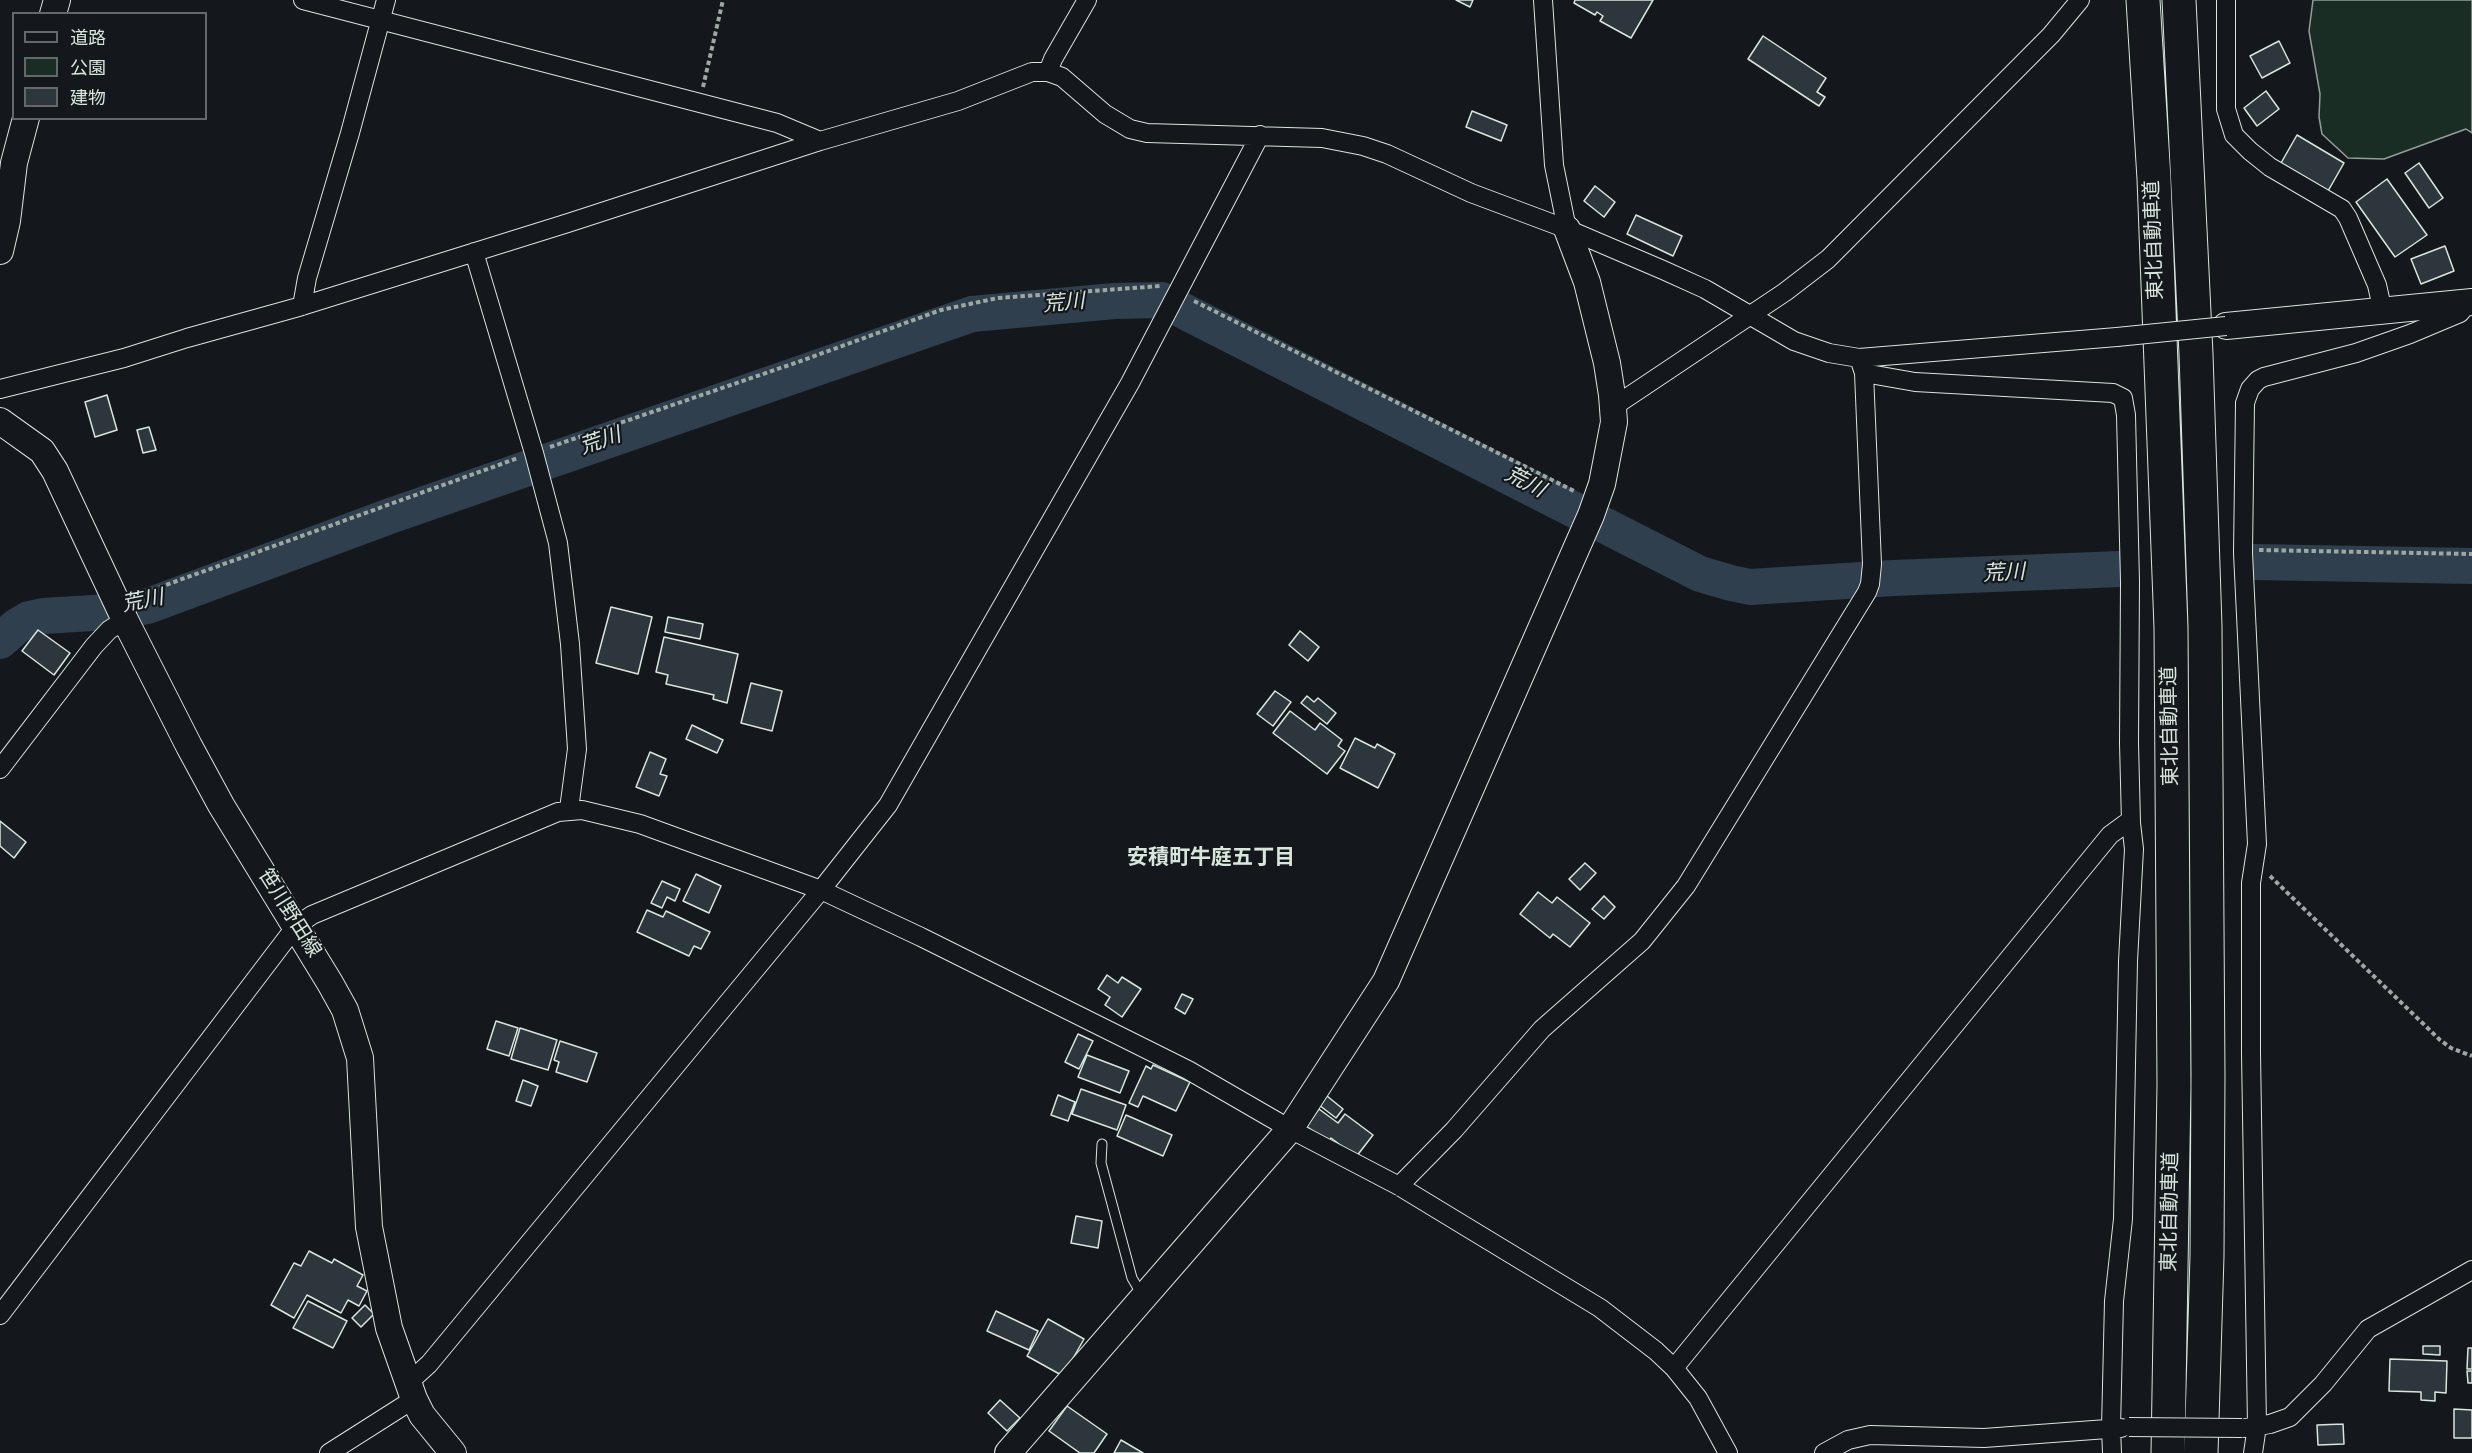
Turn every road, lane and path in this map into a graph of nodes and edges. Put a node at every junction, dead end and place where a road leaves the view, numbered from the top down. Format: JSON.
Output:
{"nodes":[{"id":1,"x":303,"y":0,"type":"edge"},
{"id":2,"x":386,"y":0,"type":"edge"},
{"id":3,"x":723,"y":0,"type":"edge"},
{"id":4,"x":1087,"y":0,"type":"edge"},
{"id":5,"x":1543,"y":0,"type":"edge"},
{"id":6,"x":2080,"y":0,"type":"edge"},
{"id":7,"x":2143,"y":0,"type":"edge"},
{"id":8,"x":2179,"y":0,"type":"edge"},
{"id":9,"x":2226,"y":0,"type":"edge"},
{"id":10,"x":380,"y":21,"type":"junction"},
{"id":11,"x":1048,"y":72,"type":"junction"},
{"id":12,"x":700,"y":103,"type":"junction"},
{"id":13,"x":25,"y":120,"type":"edge"},
{"id":14,"x":1260,"y":135,"type":"junction"},
{"id":15,"x":820,"y":141,"type":"junction"},
{"id":16,"x":1567,"y":229,"type":"junction"},
{"id":17,"x":0,"y":251,"type":"edge"},
{"id":18,"x":474,"y":252,"type":"junction"},
{"id":19,"x":1177,"y":292,"type":"junction"},
{"id":20,"x":2470,"y":303,"type":"edge"},
{"id":21,"x":302,"y":306,"type":"junction"},
{"id":22,"x":2383,"y":312,"type":"junction"},
{"id":23,"x":1751,"y":314,"type":"junction"},
{"id":24,"x":2226,"y":326,"type":"joint"},
{"id":25,"x":1862,"y":366,"type":"junction"},
{"id":26,"x":0,"y":389,"type":"edge"},
{"id":27,"x":1612,"y":407,"type":"junction"},
{"id":28,"x":0,"y":421,"type":"edge"},
{"id":29,"x":534,"y":453,"type":"junction"},
{"id":30,"x":1596,"y":502,"type":"junction"},
{"id":31,"x":2244,"y":549,"type":"junction"},
{"id":32,"x":2472,"y":554,"type":"edge"},
{"id":33,"x":121,"y":611,"type":"junction"},
{"id":34,"x":0,"y":769,"type":"edge"},
{"id":35,"x":569,"y":809,"type":"junction"},
{"id":36,"x":2131,"y":823,"type":"junction"},
{"id":37,"x":2255,"y":861,"type":"junction"},
{"id":38,"x":821,"y":890,"type":"junction"},
{"id":39,"x":296,"y":926,"type":"junction"},
{"id":40,"x":2472,"y":1056,"type":"edge"},
{"id":41,"x":1290,"y":1129,"type":"junction"},
{"id":42,"x":1101,"y":1144,"type":"dead end"},
{"id":43,"x":1399,"y":1186,"type":"junction"},
{"id":44,"x":2472,"y":1270,"type":"edge"},
{"id":45,"x":1143,"y":1297,"type":"junction"},
{"id":46,"x":0,"y":1315,"type":"edge"},
{"id":47,"x":1674,"y":1368,"type":"junction"},
{"id":48,"x":410,"y":1391,"type":"junction"},
{"id":49,"x":2250,"y":1427,"type":"junction"},
{"id":50,"x":2120,"y":1428,"type":"junction"},
{"id":51,"x":330,"y":1453,"type":"edge"},
{"id":52,"x":453,"y":1453,"type":"edge"},
{"id":53,"x":1008,"y":1453,"type":"edge"},
{"id":54,"x":1728,"y":1453,"type":"edge"},
{"id":55,"x":1824,"y":1453,"type":"edge"},
{"id":56,"x":2112,"y":1453,"type":"edge"},
{"id":57,"x":2168,"y":1453,"type":"edge"},
{"id":58,"x":2201,"y":1453,"type":"edge"},
{"id":59,"x":2253,"y":1453,"type":"edge"}],
"edges":[{"from":1,"to":10,"type":"street"},
{"from":2,"to":10,"type":"street"},
{"from":3,"to":12,"type":"path"},
{"from":4,"to":11,"type":"street"},
{"from":5,"to":16,"type":"street"},
{"from":6,"to":23,"type":"street"},
{"from":7,"to":57,"type":"highway","name":"東北自動車道"},
{"from":8,"to":58,"type":"highway","name":"東北自動車道"},
{"from":9,"to":22,"type":"street"},
{"from":10,"to":12,"type":"street"},
{"from":10,"to":21,"type":"street"},
{"from":11,"to":14,"type":"street"},
{"from":11,"to":15,"type":"street"},
{"from":12,"to":15,"type":"street"},
{"from":13,"to":17,"type":"street"},
{"from":14,"to":16,"type":"street"},
{"from":14,"to":19,"type":"street"},
{"from":15,"to":18,"type":"street"},
{"from":16,"to":23,"type":"street"},
{"from":16,"to":27,"type":"street"},
{"from":18,"to":21,"type":"street"},
{"from":18,"to":29,"type":"street"},
{"from":19,"to":29,"type":"path"},
{"from":19,"to":30,"type":"path"},
{"from":19,"to":38,"type":"street"},
{"from":20,"to":22,"type":"street"},
{"from":20,"to":31,"type":"street"},
{"from":21,"to":26,"type":"street"},
{"from":22,"to":24,"type":"street"},
{"from":23,"to":25,"type":"street"},
{"from":23,"to":27,"type":"street"},
{"from":24,"to":25,"type":"street","bridge":true},
{"from":25,"to":36,"type":"street"},
{"from":25,"to":43,"type":"street"},
{"from":27,"to":30,"type":"street"},
{"from":28,"to":33,"type":"street","name":"笹川野田線"},
{"from":29,"to":33,"type":"path"},
{"from":29,"to":35,"type":"street"},
{"from":30,"to":41,"type":"street"},
{"from":31,"to":32,"type":"path"},
{"from":31,"to":37,"type":"street"},
{"from":33,"to":34,"type":"street"},
{"from":33,"to":39,"type":"street","name":"笹川野田線"},
{"from":35,"to":38,"type":"street"},
{"from":35,"to":39,"type":"street"},
{"from":36,"to":47,"type":"street"},
{"from":36,"to":50,"type":"street"},
{"from":37,"to":40,"type":"path"},
{"from":37,"to":49,"type":"street"},
{"from":38,"to":41,"type":"street"},
{"from":38,"to":48,"type":"street"},
{"from":39,"to":46,"type":"street"},
{"from":39,"to":48,"type":"street","name":"笹川野田線"},
{"from":41,"to":43,"type":"street"},
{"from":41,"to":45,"type":"street"},
{"from":42,"to":45,"type":"lane"},
{"from":43,"to":47,"type":"street"},
{"from":44,"to":49,"type":"street"},
{"from":45,"to":53,"type":"street"},
{"from":47,"to":54,"type":"street"},
{"from":48,"to":51,"type":"street"},
{"from":48,"to":52,"type":"street","name":"笹川野田線"},
{"from":49,"to":50,"type":"street","bridge":true},
{"from":49,"to":59,"type":"street"},
{"from":50,"to":55,"type":"street"},
{"from":50,"to":56,"type":"street"}]}
